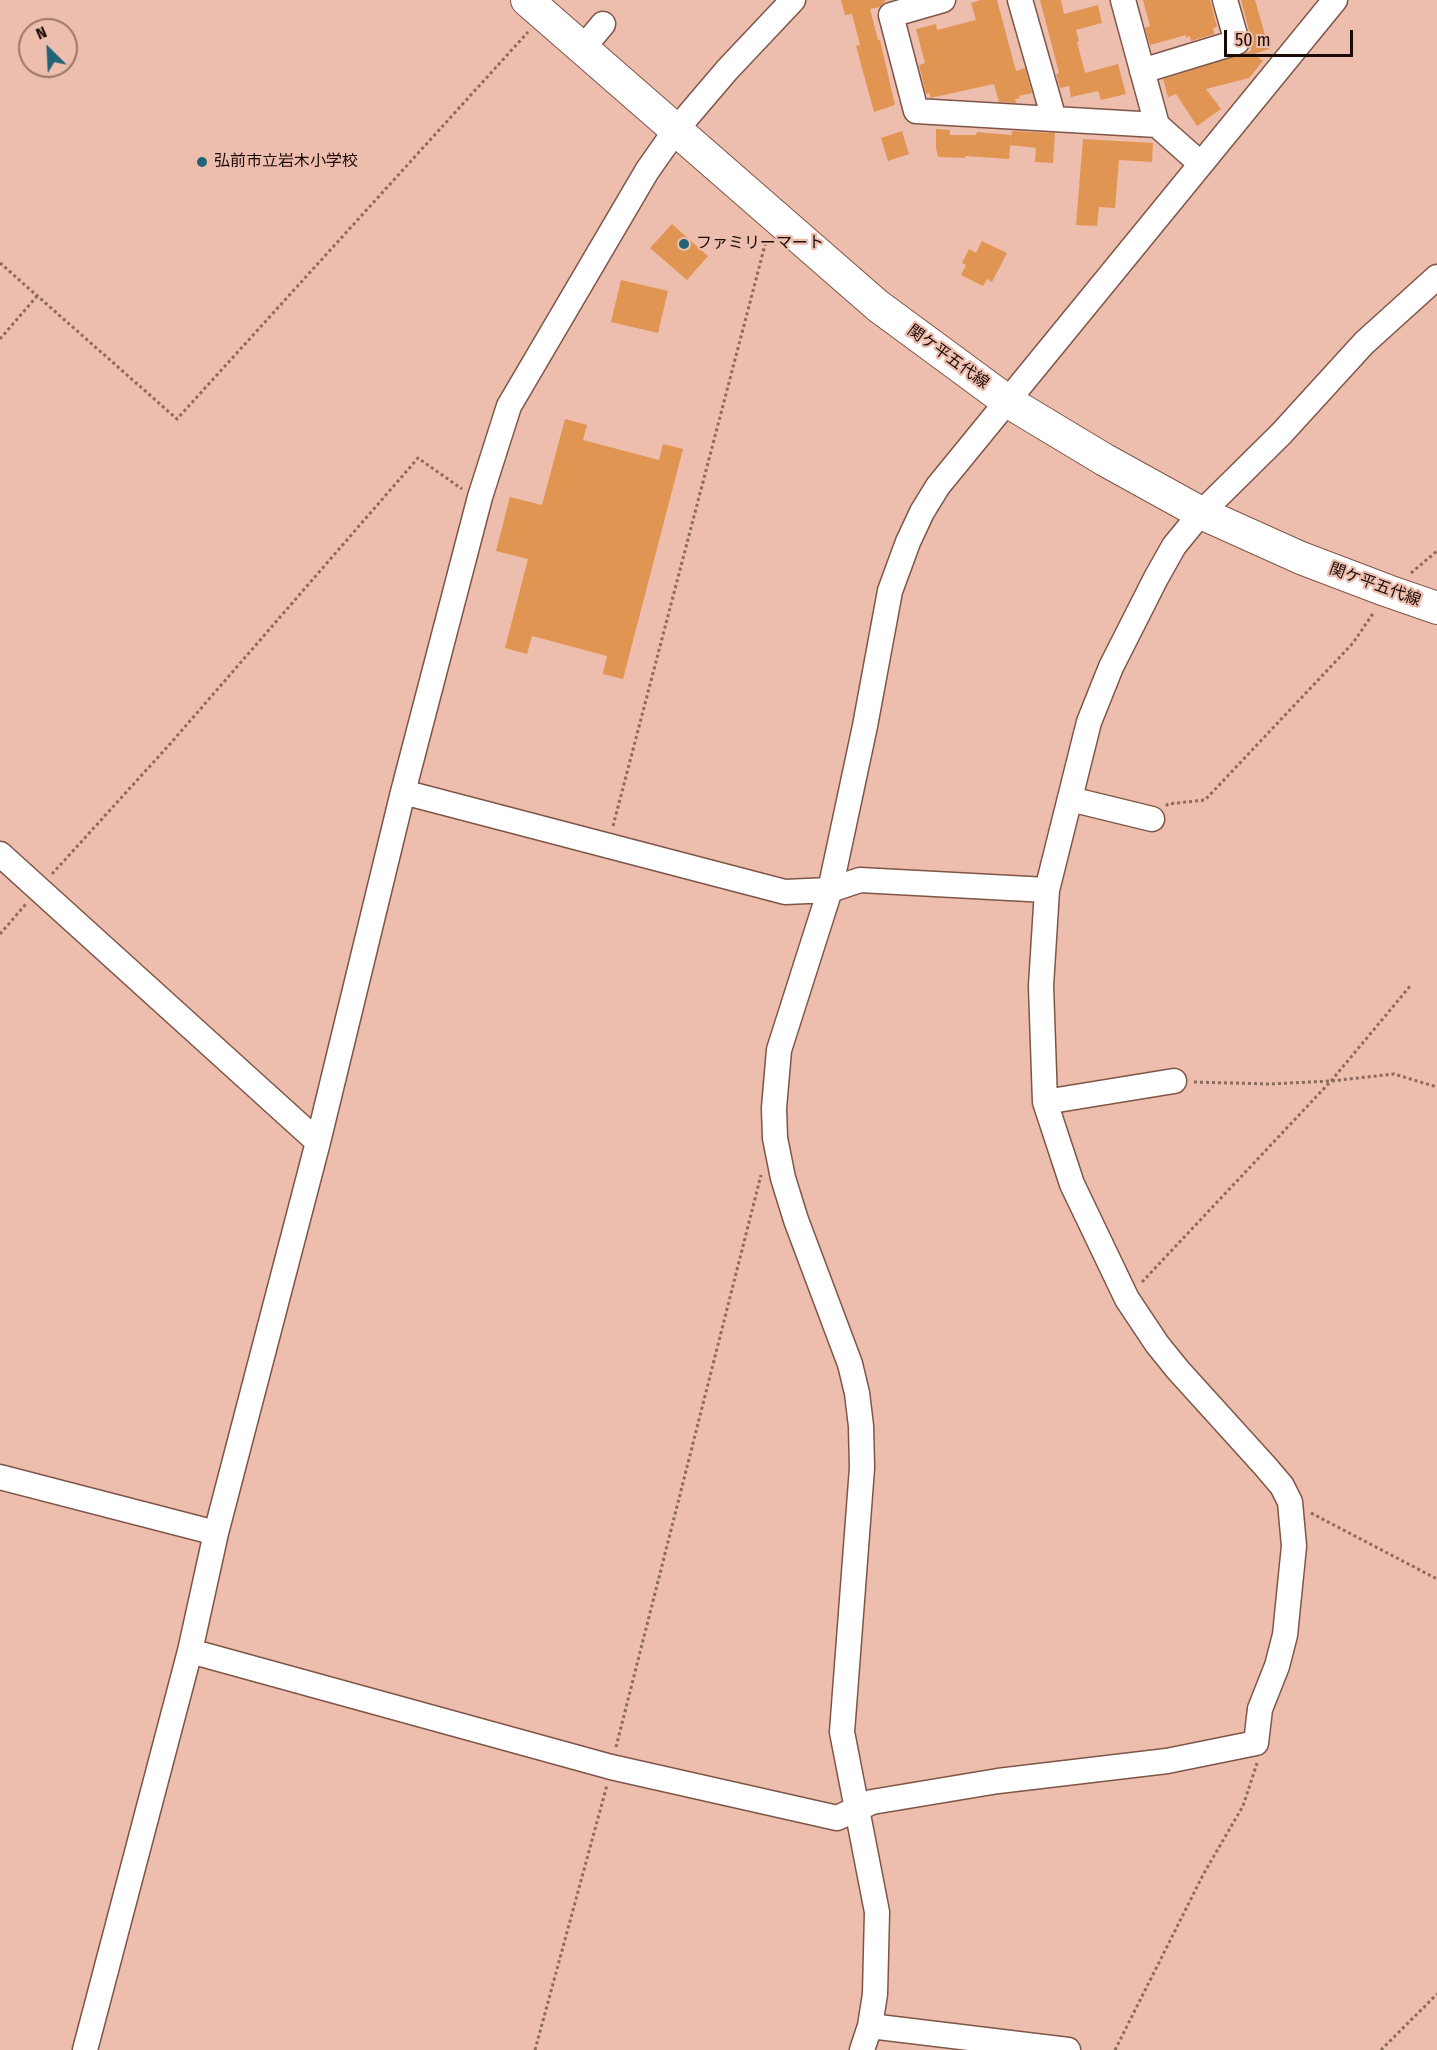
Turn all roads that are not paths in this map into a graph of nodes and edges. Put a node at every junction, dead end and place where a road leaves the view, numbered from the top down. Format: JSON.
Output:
{"nodes":[{"id":1,"x":793,"y":0,"type":"edge"},
{"id":2,"x":943,"y":0,"type":"edge"},
{"id":3,"x":1020,"y":0,"type":"edge"},
{"id":4,"x":1123,"y":0,"type":"edge"},
{"id":5,"x":1226,"y":0,"type":"edge"},
{"id":6,"x":1335,"y":0,"type":"edge"},
{"id":7,"x":536,"y":7,"type":"edge"},
{"id":8,"x":603,"y":24,"type":"dead end"},
{"id":9,"x":582,"y":49,"type":"junction"},
{"id":10,"x":1142,"y":71,"type":"junction"},
{"id":11,"x":1054,"y":119,"type":"junction"},
{"id":12,"x":1157,"y":125,"type":"junction"},
{"id":13,"x":675,"y":131,"type":"junction"},
{"id":14,"x":1202,"y":164,"type":"junction"},
{"id":15,"x":1437,"y":277,"type":"edge"},
{"id":16,"x":1007,"y":401,"type":"junction"},
{"id":17,"x":1201,"y":513,"type":"junction"},
{"id":18,"x":1437,"y":608,"type":"edge"},
{"id":19,"x":403,"y":792,"type":"junction"},
{"id":20,"x":1070,"y":799,"type":"junction"},
{"id":21,"x":1152,"y":819,"type":"road end"},
{"id":22,"x":0,"y":854,"type":"edge"},
{"id":23,"x":830,"y":890,"type":"junction"},
{"id":24,"x":1047,"y":890,"type":"junction"},
{"id":25,"x":1174,"y":1081,"type":"road end"},
{"id":26,"x":1045,"y":1102,"type":"junction"},
{"id":27,"x":318,"y":1142,"type":"junction"},
{"id":28,"x":0,"y":1477,"type":"edge"},
{"id":29,"x":216,"y":1533,"type":"junction"},
{"id":30,"x":189,"y":1651,"type":"junction"},
{"id":31,"x":857,"y":1809,"type":"junction"},
{"id":32,"x":870,"y":2026,"type":"junction"},
{"id":33,"x":85,"y":2050,"type":"edge"},
{"id":34,"x":862,"y":2050,"type":"edge"},
{"id":35,"x":1068,"y":2050,"type":"edge"}],
"edges":[{"from":1,"to":13,"type":"street"},
{"from":2,"to":11,"type":"street"},
{"from":3,"to":11,"type":"street"},
{"from":4,"to":10,"type":"street"},
{"from":5,"to":10,"type":"street"},
{"from":6,"to":14,"type":"street"},
{"from":7,"to":9,"type":"main road","name":"関ケ平五代線"},
{"from":8,"to":9,"type":"street"},
{"from":9,"to":13,"type":"main road","name":"関ケ平五代線"},
{"from":10,"to":12,"type":"street"},
{"from":11,"to":12,"type":"street"},
{"from":12,"to":14,"type":"street"},
{"from":13,"to":16,"type":"main road","name":"関ケ平五代線"},
{"from":13,"to":19,"type":"street"},
{"from":14,"to":16,"type":"street"},
{"from":15,"to":17,"type":"street"},
{"from":16,"to":17,"type":"main road","name":"関ケ平五代線"},
{"from":16,"to":23,"type":"street"},
{"from":17,"to":18,"type":"main road","name":"関ケ平五代線"},
{"from":17,"to":20,"type":"street"},
{"from":19,"to":23,"type":"street"},
{"from":19,"to":27,"type":"street"},
{"from":20,"to":21,"type":"street"},
{"from":20,"to":24,"type":"street"},
{"from":22,"to":27,"type":"street"},
{"from":23,"to":24,"type":"street"},
{"from":23,"to":31,"type":"street"},
{"from":24,"to":26,"type":"street"},
{"from":25,"to":26,"type":"street"},
{"from":26,"to":31,"type":"street"},
{"from":27,"to":29,"type":"street"},
{"from":28,"to":29,"type":"street"},
{"from":29,"to":30,"type":"street"},
{"from":30,"to":31,"type":"street"},
{"from":30,"to":33,"type":"street"},
{"from":31,"to":32,"type":"street"},
{"from":32,"to":34,"type":"street"},
{"from":32,"to":35,"type":"street"}]}
